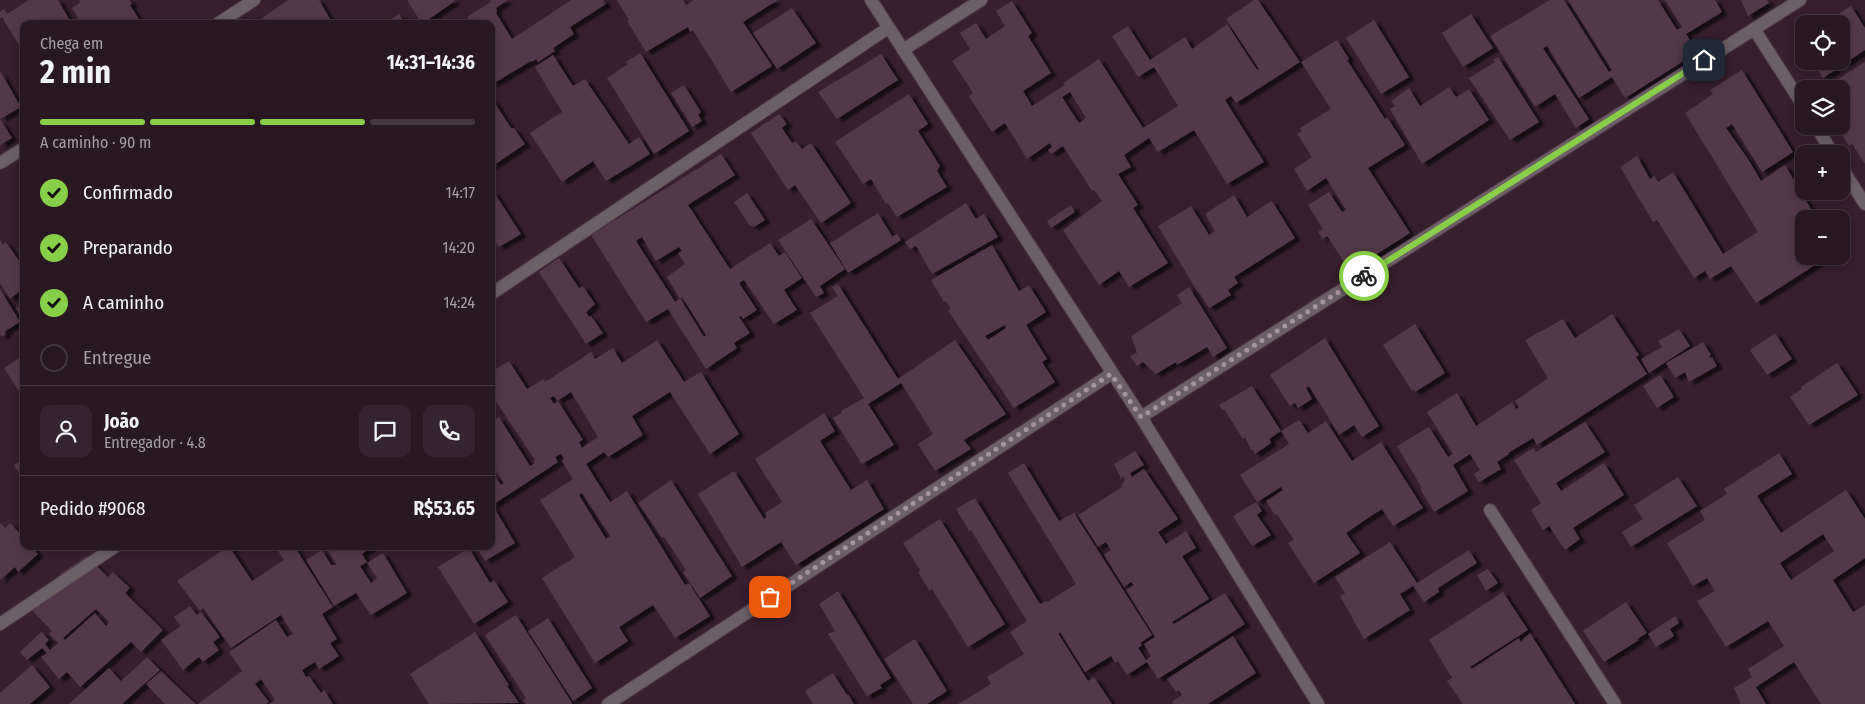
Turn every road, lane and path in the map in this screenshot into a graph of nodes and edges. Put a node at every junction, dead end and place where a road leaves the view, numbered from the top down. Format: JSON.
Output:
{"nodes":[{"id":1,"x":254,"y":0,"type":"edge"},
{"id":2,"x":871,"y":0,"type":"edge"},
{"id":3,"x":982,"y":0,"type":"edge"},
{"id":4,"x":1800,"y":0,"type":"edge"},
{"id":5,"x":223,"y":20,"type":"edge"},
{"id":6,"x":888,"y":28,"type":"junction"},
{"id":7,"x":1754,"y":29,"type":"junction"},
{"id":8,"x":903,"y":50,"type":"junction"},
{"id":9,"x":1795,"y":94,"type":"edge"},
{"id":10,"x":20,"y":150,"type":"edge"},
{"id":11,"x":0,"y":163,"type":"edge"},
{"id":12,"x":1850,"y":181,"type":"edge"},
{"id":13,"x":1865,"y":204,"type":"edge"},
{"id":14,"x":495,"y":291,"type":"edge"},
{"id":15,"x":1111,"y":374,"type":"junction"},
{"id":16,"x":1141,"y":417,"type":"junction"},
{"id":17,"x":1490,"y":510,"type":"dead end"},
{"id":18,"x":110,"y":550,"type":"edge"},
{"id":19,"x":0,"y":624,"type":"edge"},
{"id":20,"x":608,"y":704,"type":"edge"},
{"id":21,"x":1318,"y":704,"type":"edge"},
{"id":22,"x":1615,"y":704,"type":"edge"}],
"edges":[{"from":1,"to":5,"type":"street"},
{"from":2,"to":6,"type":"street"},
{"from":3,"to":8,"type":"street"},
{"from":4,"to":7,"type":"street"},
{"from":6,"to":8,"type":"street"},
{"from":6,"to":14,"type":"street"},
{"from":7,"to":9,"type":"street"},
{"from":7,"to":16,"type":"street"},
{"from":8,"to":15,"type":"street"},
{"from":10,"to":11,"type":"street"},
{"from":12,"to":13,"type":"street"},
{"from":15,"to":16,"type":"street"},
{"from":15,"to":20,"type":"street"},
{"from":16,"to":21,"type":"street"},
{"from":17,"to":22,"type":"street"},
{"from":18,"to":19,"type":"street"}]}
